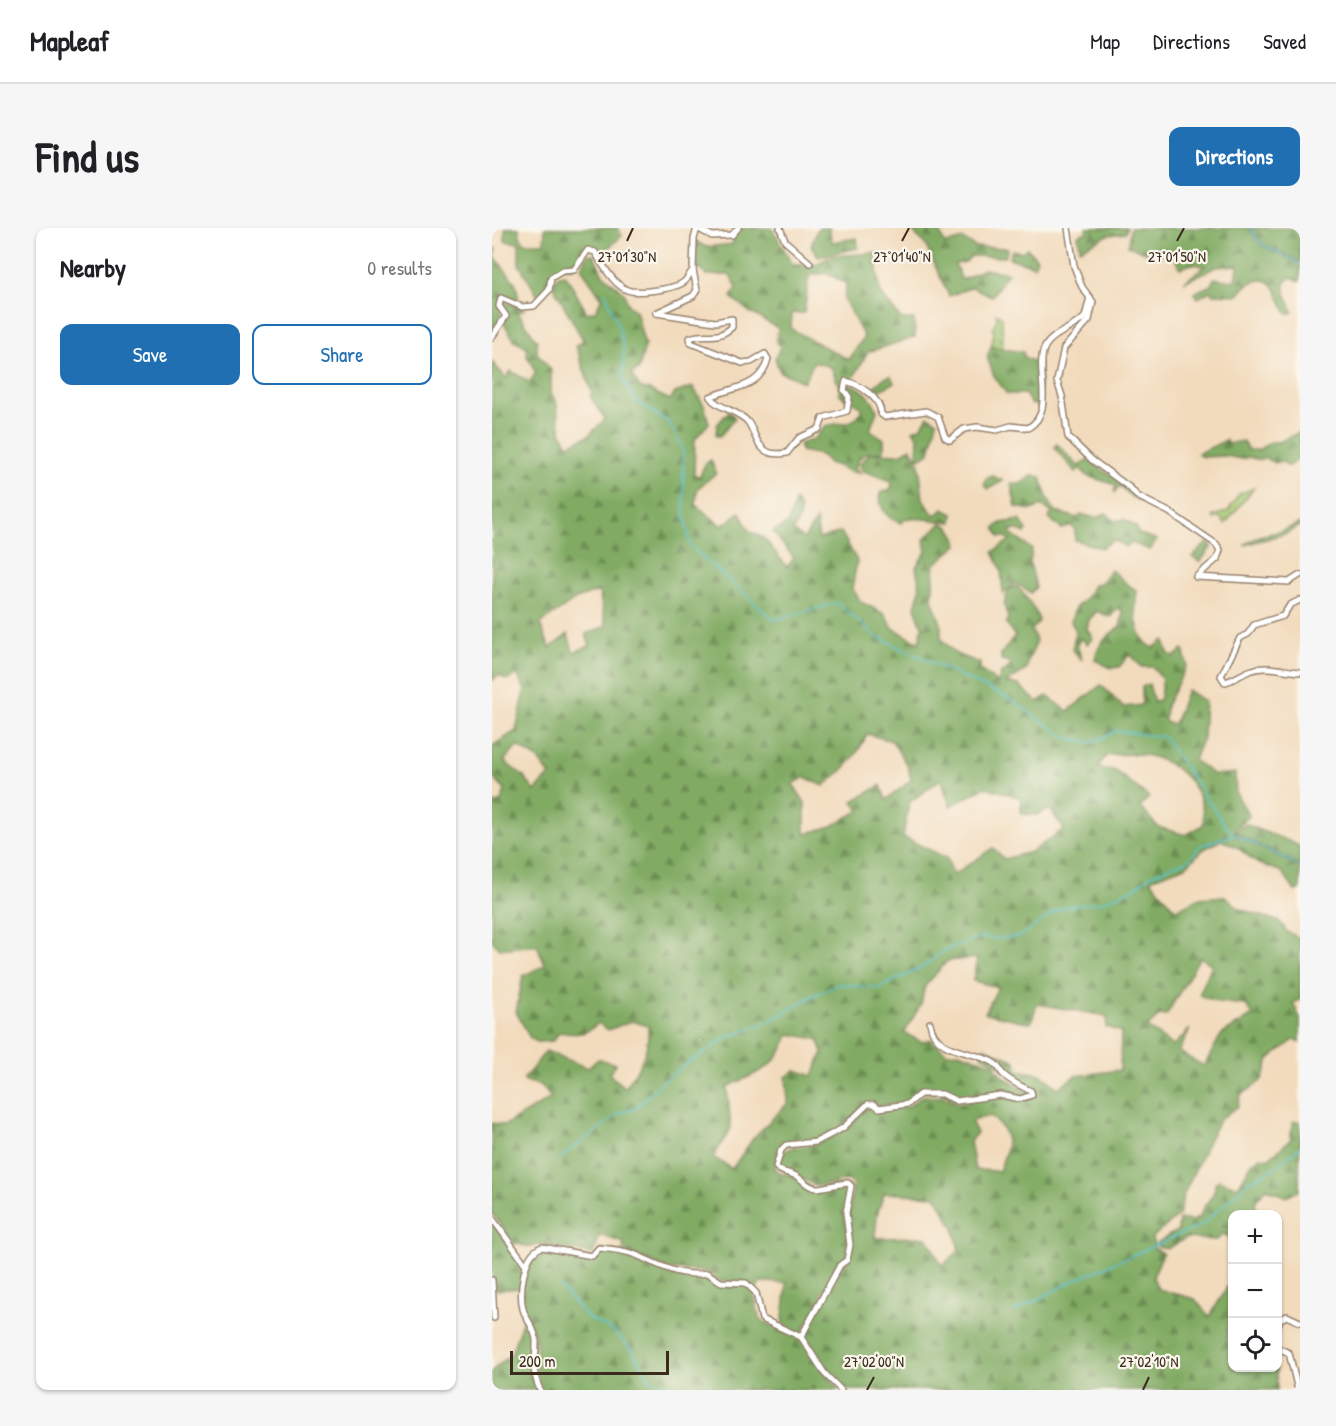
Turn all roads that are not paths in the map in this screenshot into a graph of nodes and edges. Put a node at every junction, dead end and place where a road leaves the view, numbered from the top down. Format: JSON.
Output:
{"nodes":[{"id":1,"x":738,"y":228,"type":"edge"},
{"id":2,"x":780,"y":228,"type":"edge"},
{"id":3,"x":1068,"y":228,"type":"edge"},
{"id":4,"x":810,"y":263,"type":"dead end"},
{"id":5,"x":693,"y":270,"type":"junction"},
{"id":6,"x":1090,"y":297,"type":"junction"},
{"id":7,"x":492,"y":337,"type":"edge"},
{"id":8,"x":1300,"y":575,"type":"edge"},
{"id":9,"x":1300,"y":600,"type":"edge"},
{"id":10,"x":1300,"y":672,"type":"edge"},
{"id":11,"x":930,"y":1023,"type":"dead end"},
{"id":12,"x":492,"y":1218,"type":"edge"},
{"id":13,"x":526,"y":1265,"type":"junction"},
{"id":14,"x":492,"y":1280,"type":"edge"},
{"id":15,"x":494,"y":1318,"type":"dead end"},
{"id":16,"x":1282,"y":1318,"type":"edge"},
{"id":17,"x":1300,"y":1322,"type":"edge"},
{"id":18,"x":801,"y":1336,"type":"junction"},
{"id":19,"x":1282,"y":1350,"type":"edge"},
{"id":20,"x":540,"y":1390,"type":"edge"},
{"id":21,"x":841,"y":1390,"type":"edge"},
{"id":22,"x":1298,"y":1390,"type":"edge"}],
"edges":[{"from":1,"to":5,"type":"street"},
{"from":2,"to":4,"type":"street"},
{"from":3,"to":6,"type":"street"},
{"from":5,"to":6,"type":"street"},
{"from":5,"to":7,"type":"street"},
{"from":6,"to":8,"type":"street"},
{"from":9,"to":10,"type":"street"},
{"from":11,"to":18,"type":"street"},
{"from":12,"to":13,"type":"street"},
{"from":13,"to":18,"type":"street"},
{"from":13,"to":20,"type":"street"},
{"from":14,"to":15,"type":"street"},
{"from":16,"to":17,"type":"street"},
{"from":18,"to":21,"type":"street"},
{"from":19,"to":22,"type":"street"}]}
